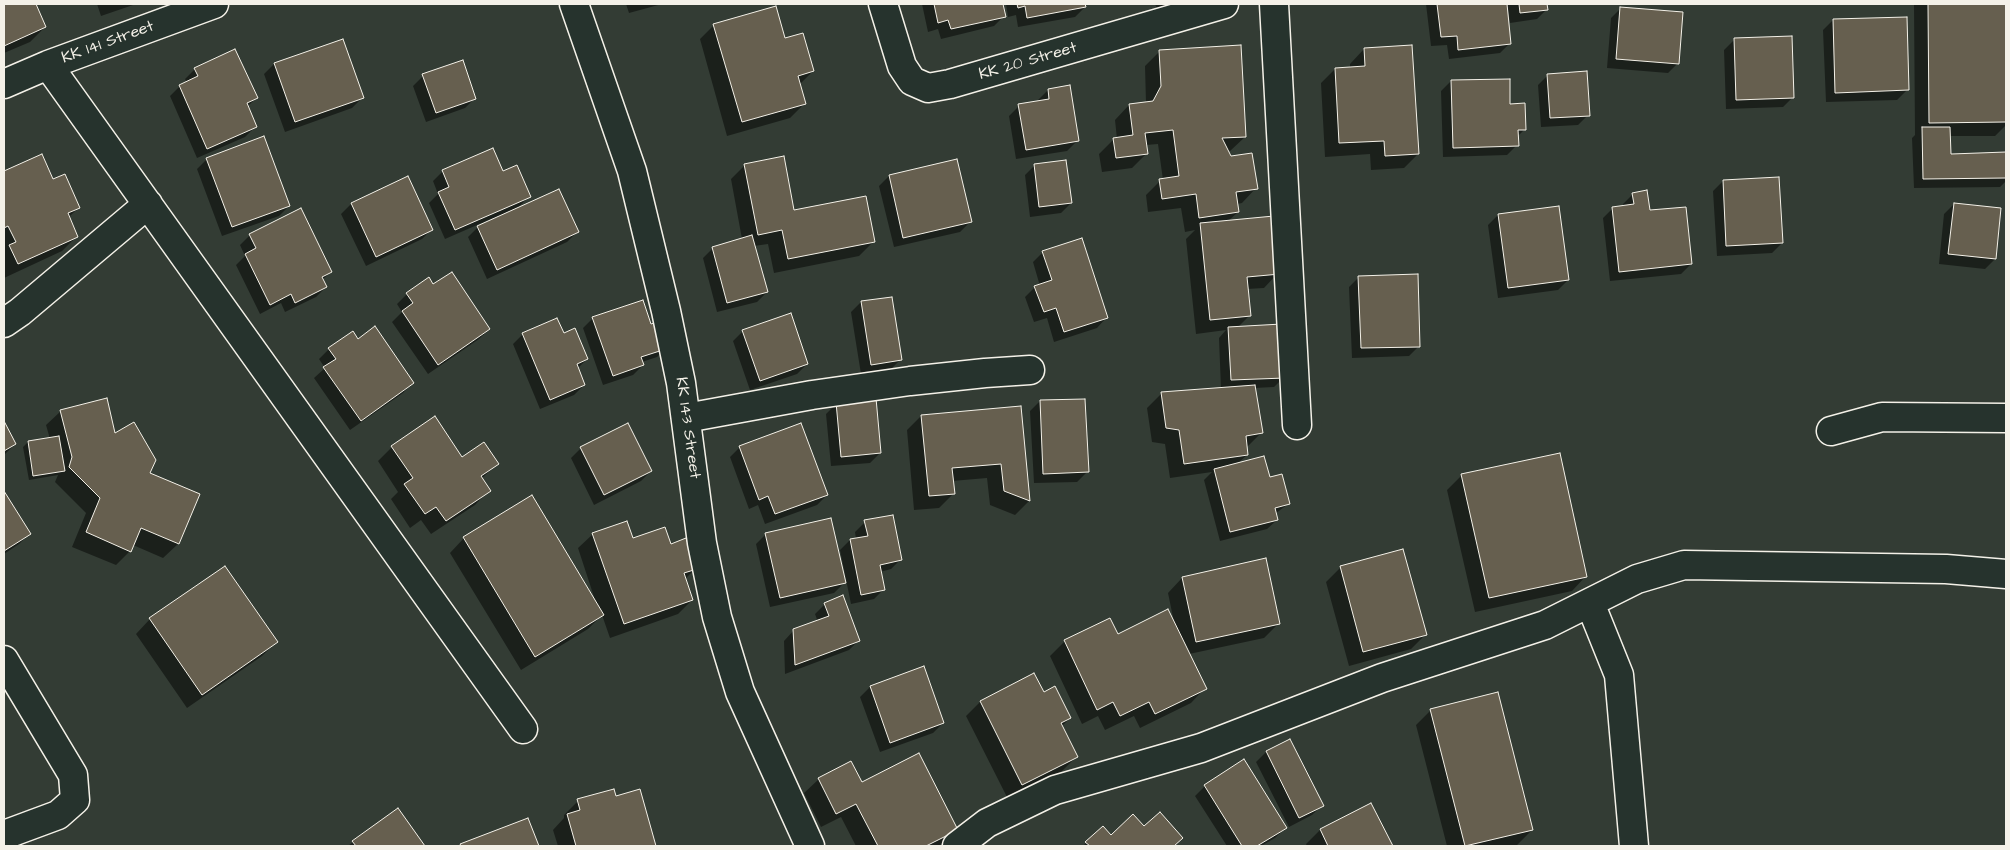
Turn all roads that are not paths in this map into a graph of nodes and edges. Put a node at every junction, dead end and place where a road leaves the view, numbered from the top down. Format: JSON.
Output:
{"nodes":[{"id":1,"x":214,"y":4,"type":"edge"},
{"id":2,"x":574,"y":4,"type":"edge"},
{"id":3,"x":883,"y":4,"type":"edge"},
{"id":4,"x":1224,"y":4,"type":"edge"},
{"id":5,"x":1274,"y":4,"type":"edge"},
{"id":6,"x":48,"y":65,"type":"junction"},
{"id":7,"x":4,"y":84,"type":"edge"},
{"id":8,"x":148,"y":204,"type":"junction"},
{"id":9,"x":4,"y":323,"type":"edge"},
{"id":10,"x":1030,"y":370,"type":"dead end"},
{"id":11,"x":686,"y":418,"type":"junction"},
{"id":12,"x":2006,"y":418,"type":"edge"},
{"id":13,"x":1297,"y":425,"type":"dead end"},
{"id":14,"x":1832,"y":431,"type":"dead end"},
{"id":15,"x":2006,"y":574,"type":"edge"},
{"id":16,"x":1590,"y":603,"type":"junction"},
{"id":17,"x":4,"y":660,"type":"edge"},
{"id":18,"x":523,"y":729,"type":"dead end"},
{"id":19,"x":4,"y":835,"type":"edge"},
{"id":20,"x":810,"y":846,"type":"edge"},
{"id":21,"x":958,"y":846,"type":"edge"},
{"id":22,"x":1634,"y":846,"type":"edge"}],
"edges":[{"from":1,"to":6,"type":"street","name":"KK 141 Street"},
{"from":2,"to":11,"type":"street","name":"KK 143 Street"},
{"from":3,"to":4,"type":"street","name":"KK 20 Street"},
{"from":5,"to":13,"type":"street"},
{"from":6,"to":7,"type":"street","name":"KK 141 Street"},
{"from":6,"to":8,"type":"street"},
{"from":8,"to":9,"type":"street"},
{"from":8,"to":18,"type":"street"},
{"from":10,"to":11,"type":"street"},
{"from":11,"to":20,"type":"street","name":"KK 143 Street"},
{"from":12,"to":14,"type":"street"},
{"from":15,"to":16,"type":"street"},
{"from":16,"to":21,"type":"street"},
{"from":16,"to":22,"type":"street"},
{"from":17,"to":19,"type":"street"}]}
